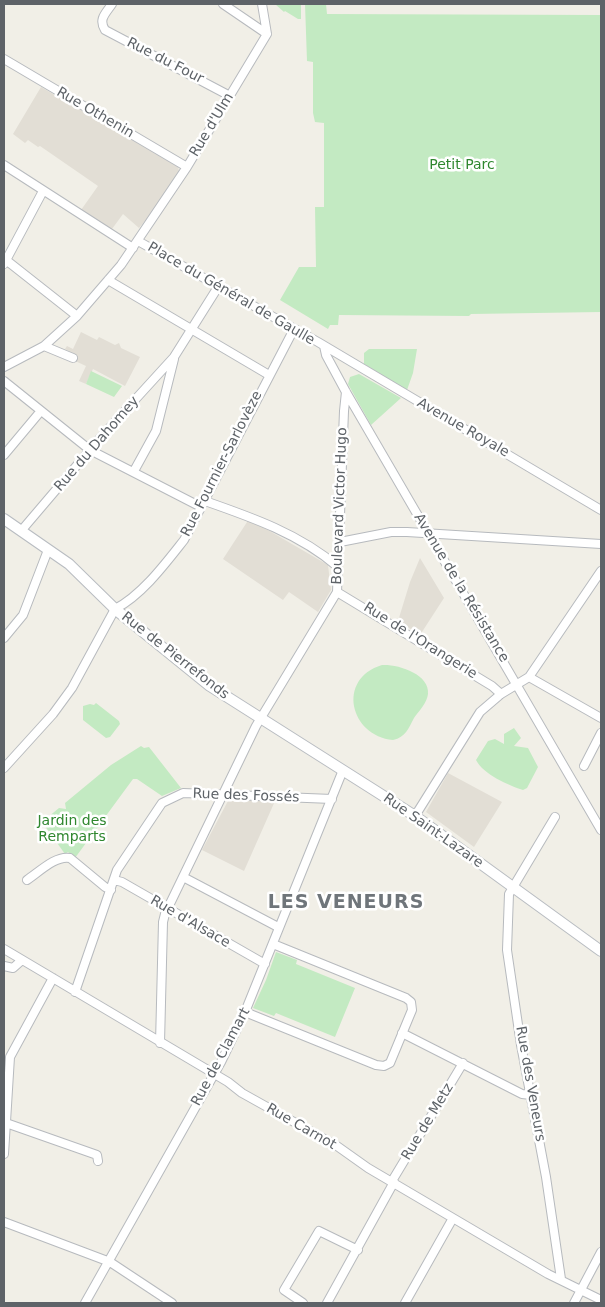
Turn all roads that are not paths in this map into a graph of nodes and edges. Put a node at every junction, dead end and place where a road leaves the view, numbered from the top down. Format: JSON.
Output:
{"nodes":[{"id":1,"x":112,"y":4,"type":"edge"},
{"id":2,"x":223,"y":4,"type":"edge"},
{"id":3,"x":262,"y":4,"type":"edge"},
{"id":4,"x":267,"y":34,"type":"junction"},
{"id":5,"x":4,"y":59,"type":"edge"},
{"id":6,"x":230,"y":96,"type":"junction"},
{"id":7,"x":4,"y":165,"type":"edge"},
{"id":8,"x":187,"y":167,"type":"junction"},
{"id":9,"x":43,"y":191,"type":"junction"},
{"id":10,"x":136,"y":244,"type":"junction"},
{"id":11,"x":5,"y":262,"type":"edge"},
{"id":12,"x":108,"y":280,"type":"junction"},
{"id":13,"x":218,"y":287,"type":"junction"},
{"id":14,"x":77,"y":316,"type":"junction"},
{"id":15,"x":294,"y":328,"type":"junction"},
{"id":16,"x":191,"y":329,"type":"junction"},
{"id":17,"x":44,"y":346,"type":"junction"},
{"id":18,"x":324,"y":346,"type":"junction"},
{"id":19,"x":174,"y":357,"type":"junction"},
{"id":20,"x":73,"y":358,"type":"dead end"},
{"id":21,"x":4,"y":367,"type":"edge"},
{"id":22,"x":269,"y":375,"type":"junction"},
{"id":23,"x":4,"y":381,"type":"edge"},
{"id":24,"x":346,"y":392,"type":"junction"},
{"id":25,"x":40,"y":412,"type":"junction"},
{"id":26,"x":90,"y":450,"type":"junction"},
{"id":27,"x":4,"y":455,"type":"edge"},
{"id":28,"x":134,"y":471,"type":"junction"},
{"id":29,"x":203,"y":504,"type":"junction"},
{"id":30,"x":601,"y":510,"type":"edge"},
{"id":31,"x":4,"y":519,"type":"edge"},
{"id":32,"x":21,"y":531,"type":"junction"},
{"id":33,"x":429,"y":534,"type":"junction"},
{"id":34,"x":601,"y":544,"type":"edge"},
{"id":35,"x":340,"y":545,"type":"junction"},
{"id":36,"x":48,"y":550,"type":"junction"},
{"id":37,"x":324,"y":555,"type":"junction"},
{"id":38,"x":338,"y":567,"type":"junction"},
{"id":39,"x":601,"y":571,"type":"edge"},
{"id":40,"x":337,"y":592,"type":"junction"},
{"id":41,"x":115,"y":609,"type":"junction"},
{"id":42,"x":4,"y":638,"type":"edge"},
{"id":43,"x":529,"y":677,"type":"junction"},
{"id":44,"x":516,"y":685,"type":"junction"},
{"id":45,"x":501,"y":694,"type":"junction"},
{"id":46,"x":601,"y":718,"type":"edge"},
{"id":47,"x":261,"y":719,"type":"junction"},
{"id":48,"x":601,"y":732,"type":"edge"},
{"id":49,"x":584,"y":766,"type":"dead end"},
{"id":50,"x":4,"y":768,"type":"edge"},
{"id":51,"x":342,"y":770,"type":"junction"},
{"id":52,"x":223,"y":796,"type":"junction"},
{"id":53,"x":332,"y":799,"type":"junction"},
{"id":54,"x":415,"y":816,"type":"junction"},
{"id":55,"x":555,"y":817,"type":"dead end"},
{"id":56,"x":601,"y":830,"type":"edge"},
{"id":57,"x":184,"y":878,"type":"junction"},
{"id":58,"x":28,"y":880,"type":"dead end"},
{"id":59,"x":114,"y":880,"type":"junction"},
{"id":60,"x":513,"y":888,"type":"junction"},
{"id":61,"x":112,"y":890,"type":"junction"},
{"id":62,"x":168,"y":909,"type":"junction"},
{"id":63,"x":278,"y":927,"type":"junction"},
{"id":64,"x":273,"y":944,"type":"junction"},
{"id":65,"x":4,"y":949,"type":"edge"},
{"id":66,"x":601,"y":951,"type":"edge"},
{"id":67,"x":22,"y":960,"type":"junction"},
{"id":68,"x":264,"y":964,"type":"junction"},
{"id":69,"x":4,"y":966,"type":"edge"},
{"id":70,"x":53,"y":978,"type":"junction"},
{"id":71,"x":75,"y":992,"type":"junction"},
{"id":72,"x":245,"y":1012,"type":"junction"},
{"id":73,"x":402,"y":1033,"type":"junction"},
{"id":74,"x":160,"y":1043,"type":"junction"},
{"id":75,"x":7,"y":1056,"type":"edge"},
{"id":76,"x":463,"y":1063,"type":"junction"},
{"id":77,"x":214,"y":1075,"type":"junction"},
{"id":78,"x":531,"y":1095,"type":"junction"},
{"id":79,"x":6,"y":1122,"type":"junction"},
{"id":80,"x":4,"y":1154,"type":"edge"},
{"id":81,"x":98,"y":1161,"type":"dead end"},
{"id":82,"x":393,"y":1181,"type":"junction"},
{"id":83,"x":453,"y":1218,"type":"junction"},
{"id":84,"x":4,"y":1222,"type":"edge"},
{"id":85,"x":358,"y":1250,"type":"junction"},
{"id":86,"x":601,"y":1252,"type":"edge"},
{"id":87,"x":110,"y":1262,"type":"junction"},
{"id":88,"x":561,"y":1280,"type":"junction"},
{"id":89,"x":581,"y":1290,"type":"junction"},
{"id":90,"x":601,"y":1300,"type":"edge"},
{"id":91,"x":85,"y":1303,"type":"edge"},
{"id":92,"x":172,"y":1303,"type":"edge"},
{"id":93,"x":303,"y":1303,"type":"edge"},
{"id":94,"x":328,"y":1303,"type":"edge"},
{"id":95,"x":405,"y":1303,"type":"edge"},
{"id":96,"x":574,"y":1303,"type":"edge"}],
"edges":[{"from":1,"to":6,"type":"street","name":"Rue du Four"},
{"from":2,"to":4,"type":"street"},
{"from":3,"to":4,"type":"street"},
{"from":4,"to":6,"type":"street","name":"Rue d'Ulm"},
{"from":5,"to":8,"type":"street","name":"Rue Othenin"},
{"from":6,"to":8,"type":"street","name":"Rue d'Ulm"},
{"from":7,"to":9,"type":"street","name":"Place du Général de Gaulle"},
{"from":8,"to":10,"type":"street","name":"Rue d'Ulm"},
{"from":9,"to":10,"type":"street","name":"Place du Général de Gaulle"},
{"from":9,"to":11,"type":"street"},
{"from":10,"to":12,"type":"street","name":"Rue d'Ulm"},
{"from":10,"to":13,"type":"street","name":"Place du Général de Gaulle"},
{"from":11,"to":14,"type":"street"},
{"from":12,"to":14,"type":"street","name":"Rue d'Ulm"},
{"from":12,"to":16,"type":"street"},
{"from":13,"to":15,"type":"street","name":"Place du Général de Gaulle"},
{"from":13,"to":16,"type":"street"},
{"from":14,"to":17,"type":"street","name":"Rue d'Ulm"},
{"from":15,"to":18,"type":"street","name":"Place du Général de Gaulle"},
{"from":15,"to":22,"type":"street","name":"Rue Fournier-Sarlovèze"},
{"from":16,"to":19,"type":"street"},
{"from":16,"to":22,"type":"street"},
{"from":17,"to":20,"type":"street"},
{"from":17,"to":21,"type":"street","name":"Rue d'Ulm"},
{"from":18,"to":24,"type":"street","name":"Avenue de la Résistance"},
{"from":18,"to":30,"type":"street","name":"Avenue Royale"},
{"from":19,"to":26,"type":"street","name":"Rue du Dahomey"},
{"from":19,"to":28,"type":"street"},
{"from":22,"to":29,"type":"street","name":"Rue Fournier-Sarlovèze"},
{"from":23,"to":25,"type":"street"},
{"from":24,"to":33,"type":"street","name":"Avenue de la Résistance"},
{"from":24,"to":35,"type":"street","name":"Boulevard Victor Hugo"},
{"from":25,"to":26,"type":"street"},
{"from":25,"to":27,"type":"street"},
{"from":26,"to":28,"type":"street"},
{"from":26,"to":32,"type":"street","name":"Rue du Dahomey"},
{"from":28,"to":29,"type":"street"},
{"from":29,"to":37,"type":"street"},
{"from":29,"to":41,"type":"street","name":"Rue Fournier-Sarlovèze"},
{"from":31,"to":32,"type":"main road","name":"Rue de Pierrefonds"},
{"from":32,"to":36,"type":"main road","name":"Rue de Pierrefonds"},
{"from":33,"to":34,"type":"street"},
{"from":33,"to":35,"type":"street"},
{"from":33,"to":44,"type":"street","name":"Avenue de la Résistance"},
{"from":35,"to":37,"type":"street"},
{"from":35,"to":38,"type":"street","name":"Boulevard Victor Hugo"},
{"from":36,"to":41,"type":"main road","name":"Rue de Pierrefonds"},
{"from":36,"to":42,"type":"street"},
{"from":37,"to":38,"type":"street"},
{"from":38,"to":40,"type":"street","name":"Boulevard Victor Hugo"},
{"from":39,"to":43,"type":"street"},
{"from":40,"to":45,"type":"street","name":"Rue de l'Orangerie"},
{"from":40,"to":47,"type":"street","name":"Boulevard Victor Hugo"},
{"from":41,"to":47,"type":"main road","name":"Rue de Pierrefonds"},
{"from":41,"to":50,"type":"street"},
{"from":43,"to":44,"type":"street"},
{"from":43,"to":46,"type":"street"},
{"from":44,"to":45,"type":"street"},
{"from":44,"to":56,"type":"street","name":"Avenue de la Résistance"},
{"from":45,"to":54,"type":"street"},
{"from":47,"to":51,"type":"main road","name":"Rue Saint-Lazare"},
{"from":47,"to":52,"type":"street","name":"Boulevard Victor Hugo"},
{"from":48,"to":49,"type":"street"},
{"from":51,"to":53,"type":"street","name":"Rue de Clamart"},
{"from":51,"to":54,"type":"main road","name":"Rue Saint-Lazare"},
{"from":52,"to":53,"type":"street","name":"Rue des Fossés"},
{"from":52,"to":57,"type":"street","name":"Boulevard Victor Hugo"},
{"from":52,"to":59,"type":"street","name":"Rue des Fossés"},
{"from":53,"to":63,"type":"street","name":"Rue de Clamart"},
{"from":54,"to":60,"type":"main road","name":"Rue Saint-Lazare"},
{"from":55,"to":60,"type":"street","name":"Rue des Veneurs"},
{"from":57,"to":62,"type":"street","name":"Boulevard Victor Hugo"},
{"from":57,"to":63,"type":"street"},
{"from":58,"to":61,"type":"street"},
{"from":59,"to":61,"type":"street","name":"Rue des Fossés"},
{"from":59,"to":62,"type":"street","name":"Rue d'Alsace"},
{"from":60,"to":66,"type":"main road","name":"Rue Saint-Lazare"},
{"from":60,"to":78,"type":"street","name":"Rue des Veneurs"},
{"from":61,"to":71,"type":"street","name":"Rue des Fossés"},
{"from":62,"to":68,"type":"street","name":"Rue d'Alsace"},
{"from":62,"to":74,"type":"street","name":"Boulevard Victor Hugo"},
{"from":63,"to":64,"type":"street","name":"Rue de Clamart"},
{"from":64,"to":68,"type":"street","name":"Rue de Clamart"},
{"from":64,"to":73,"type":"street"},
{"from":65,"to":67,"type":"street","name":"Rue Carnot"},
{"from":67,"to":69,"type":"street"},
{"from":67,"to":70,"type":"street","name":"Rue Carnot"},
{"from":68,"to":72,"type":"street","name":"Rue de Clamart"},
{"from":70,"to":71,"type":"street","name":"Rue Carnot"},
{"from":70,"to":75,"type":"street"},
{"from":71,"to":74,"type":"street","name":"Rue Carnot"},
{"from":72,"to":73,"type":"street"},
{"from":72,"to":77,"type":"street","name":"Rue de Clamart"},
{"from":73,"to":76,"type":"street"},
{"from":74,"to":77,"type":"street","name":"Rue Carnot"},
{"from":75,"to":79,"type":"street"},
{"from":76,"to":78,"type":"street"},
{"from":76,"to":82,"type":"street","name":"Rue de Metz"},
{"from":77,"to":82,"type":"street","name":"Rue Carnot"},
{"from":77,"to":87,"type":"street","name":"Rue de Clamart"},
{"from":78,"to":88,"type":"street","name":"Rue des Veneurs"},
{"from":79,"to":80,"type":"street"},
{"from":79,"to":81,"type":"street"},
{"from":82,"to":83,"type":"street","name":"Rue Carnot"},
{"from":82,"to":85,"type":"street","name":"Rue de Metz"},
{"from":83,"to":88,"type":"street","name":"Rue Carnot"},
{"from":83,"to":95,"type":"street"},
{"from":84,"to":87,"type":"street"},
{"from":85,"to":93,"type":"street"},
{"from":85,"to":94,"type":"street","name":"Rue de Metz"},
{"from":86,"to":89,"type":"street"},
{"from":87,"to":91,"type":"street","name":"Rue de Clamart"},
{"from":87,"to":92,"type":"street"},
{"from":88,"to":89,"type":"street","name":"Rue Carnot"},
{"from":89,"to":90,"type":"street","name":"Rue Carnot"},
{"from":89,"to":96,"type":"street"}]}
